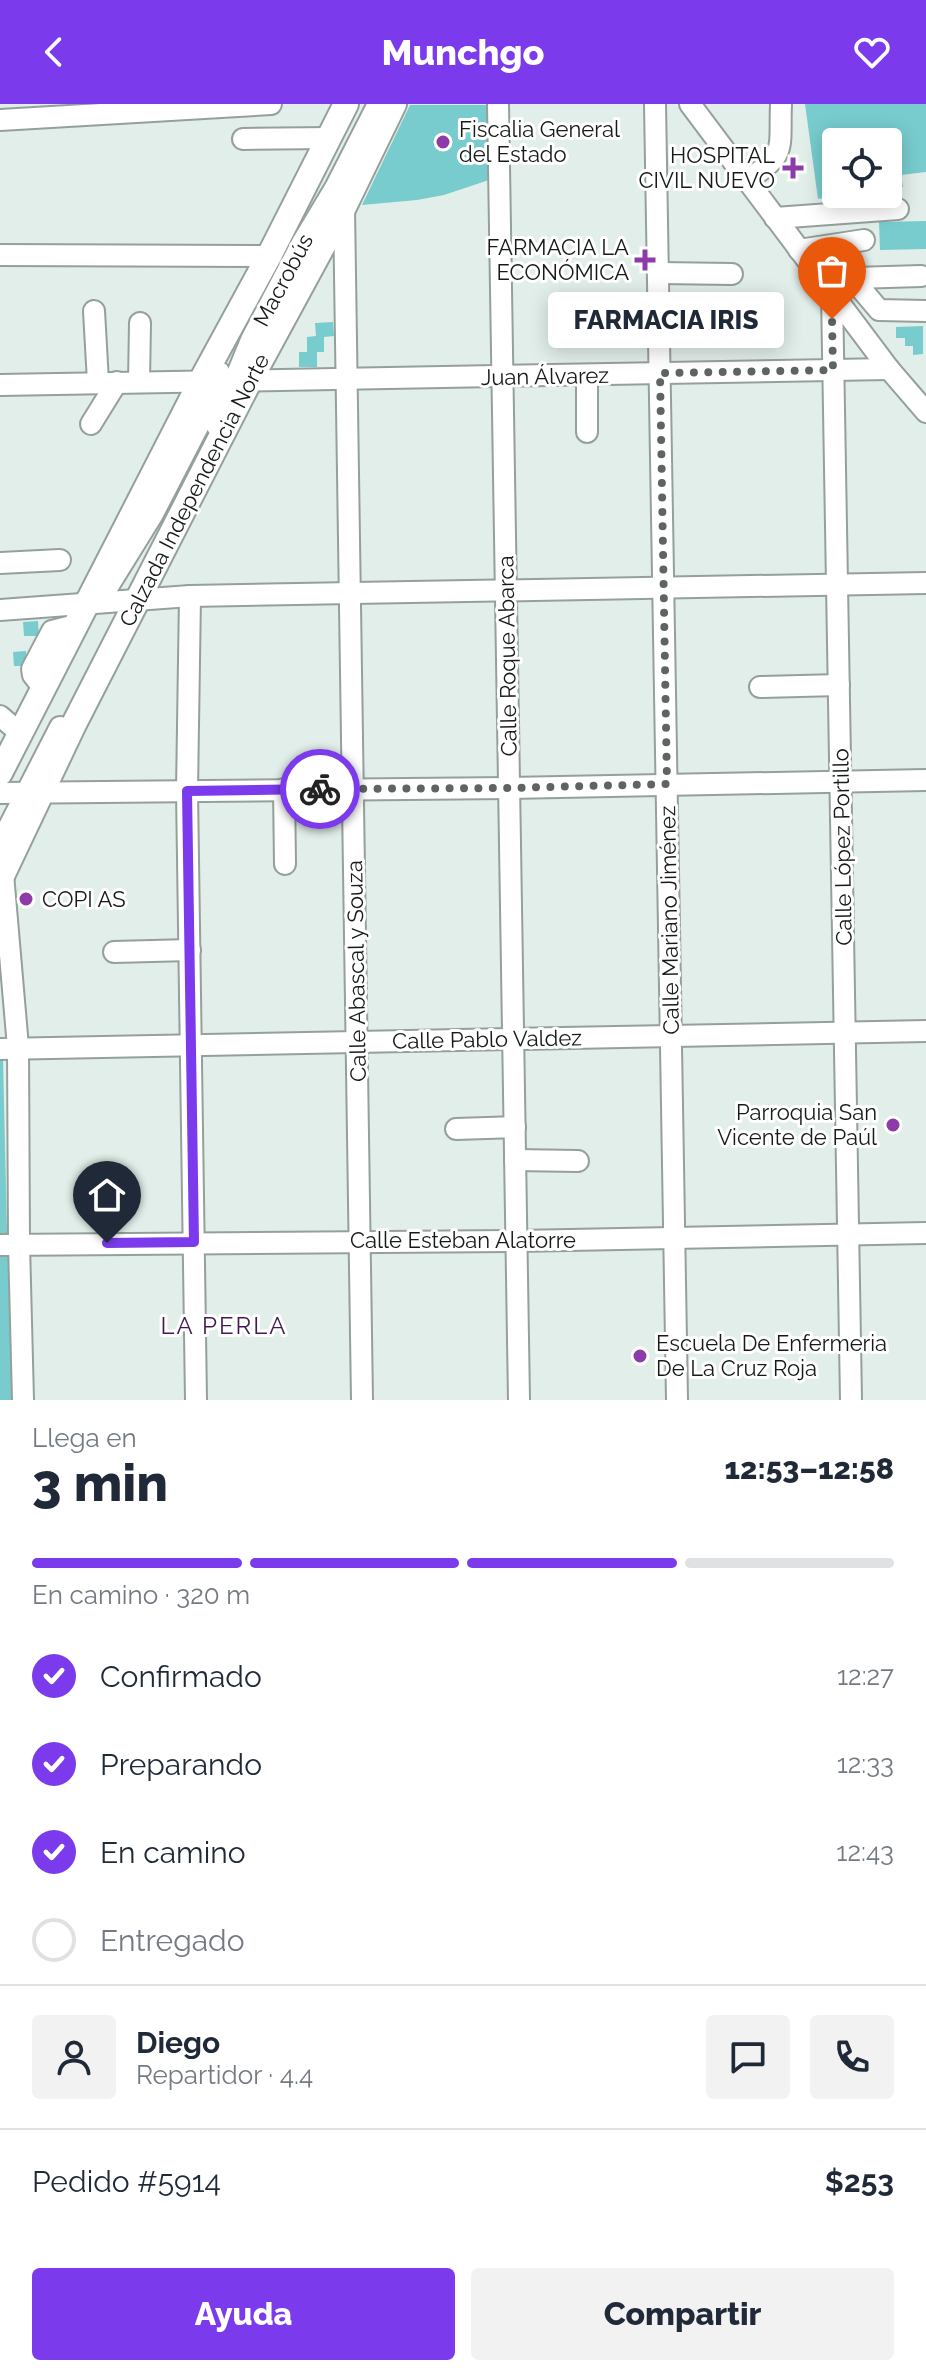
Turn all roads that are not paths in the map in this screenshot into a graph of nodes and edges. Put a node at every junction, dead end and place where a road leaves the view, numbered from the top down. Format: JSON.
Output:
{"nodes":[{"id":1,"x":255,"y":104,"type":"edge"},
{"id":2,"x":271,"y":104,"type":"edge"},
{"id":3,"x":346,"y":104,"type":"edge"},
{"id":4,"x":354,"y":104,"type":"edge"},
{"id":5,"x":378,"y":104,"type":"edge"},
{"id":6,"x":394,"y":104,"type":"edge"},
{"id":7,"x":498,"y":104,"type":"edge"},
{"id":8,"x":655,"y":104,"type":"edge"},
{"id":9,"x":690,"y":104,"type":"edge"},
{"id":10,"x":781,"y":104,"type":"edge"},
{"id":11,"x":0,"y":120,"type":"edge"},
{"id":12,"x":329,"y":138,"type":"junction"},
{"id":13,"x":243,"y":139,"type":"dead end"},
{"id":14,"x":747,"y":180,"type":"junction"},
{"id":15,"x":344,"y":207,"type":"junction"},
{"id":16,"x":898,"y":209,"type":"dead end"},
{"id":17,"x":775,"y":218,"type":"junction"},
{"id":18,"x":864,"y":240,"type":"dead end"},
{"id":19,"x":799,"y":250,"type":"junction"},
{"id":20,"x":0,"y":255,"type":"edge"},
{"id":21,"x":269,"y":256,"type":"junction"},
{"id":22,"x":658,"y":273,"type":"junction"},
{"id":23,"x":732,"y":274,"type":"dead end"},
{"id":24,"x":921,"y":276,"type":"dead end"},
{"id":25,"x":852,"y":278,"type":"junction"},
{"id":26,"x":826,"y":286,"type":"junction"},
{"id":27,"x":94,"y":311,"type":"dead end"},
{"id":28,"x":926,"y":311,"type":"edge"},
{"id":29,"x":140,"y":323,"type":"dead end"},
{"id":30,"x":889,"y":369,"type":"junction"},
{"id":31,"x":833,"y":370,"type":"junction"},
{"id":32,"x":660,"y":373,"type":"junction"},
{"id":33,"x":587,"y":375,"type":"junction"},
{"id":34,"x":502,"y":377,"type":"junction"},
{"id":35,"x":345,"y":379,"type":"junction"},
{"id":36,"x":224,"y":381,"type":"junction"},
{"id":37,"x":108,"y":382,"type":"junction"},
{"id":38,"x":139,"y":382,"type":"junction"},
{"id":39,"x":0,"y":385,"type":"edge"},
{"id":40,"x":926,"y":412,"type":"edge"},
{"id":41,"x":91,"y":424,"type":"dead end"},
{"id":42,"x":587,"y":432,"type":"dead end"},
{"id":43,"x":60,"y":560,"type":"dead end"},
{"id":44,"x":0,"y":563,"type":"edge"},
{"id":45,"x":926,"y":583,"type":"edge"},
{"id":46,"x":837,"y":585,"type":"junction"},
{"id":47,"x":663,"y":588,"type":"junction"},
{"id":48,"x":505,"y":590,"type":"junction"},
{"id":49,"x":349,"y":593,"type":"junction"},
{"id":50,"x":190,"y":596,"type":"junction"},
{"id":51,"x":132,"y":598,"type":"junction"},
{"id":52,"x":0,"y":610,"type":"edge"},
{"id":53,"x":87,"y":610,"type":"junction"},
{"id":54,"x":839,"y":685,"type":"junction"},
{"id":55,"x":760,"y":687,"type":"dead end"},
{"id":56,"x":0,"y":716,"type":"edge"},
{"id":57,"x":20,"y":733,"type":"junction"},
{"id":58,"x":0,"y":773,"type":"edge"},
{"id":59,"x":926,"y":780,"type":"edge"},
{"id":60,"x":840,"y":781,"type":"junction"},
{"id":61,"x":667,"y":784,"type":"junction"},
{"id":62,"x":353,"y":788,"type":"junction"},
{"id":63,"x":509,"y":788,"type":"junction"},
{"id":64,"x":284,"y":789,"type":"junction"},
{"id":65,"x":187,"y":791,"type":"junction"},
{"id":66,"x":33,"y":792,"type":"junction"},
{"id":67,"x":0,"y":794,"type":"edge"},
{"id":68,"x":0,"y":844,"type":"edge"},
{"id":69,"x":285,"y":864,"type":"dead end"},
{"id":70,"x":2,"y":877,"type":"edge"},
{"id":71,"x":190,"y":950,"type":"junction"},
{"id":72,"x":114,"y":952,"type":"dead end"},
{"id":73,"x":926,"y":1031,"type":"edge"},
{"id":74,"x":845,"y":1033,"type":"junction"},
{"id":75,"x":671,"y":1036,"type":"junction"},
{"id":76,"x":513,"y":1037,"type":"junction"},
{"id":77,"x":357,"y":1041,"type":"junction"},
{"id":78,"x":191,"y":1044,"type":"junction"},
{"id":79,"x":9,"y":1048,"type":"edge"},
{"id":80,"x":515,"y":1127,"type":"junction"},
{"id":81,"x":456,"y":1129,"type":"dead end"},
{"id":82,"x":515,"y":1160,"type":"junction"},
{"id":83,"x":578,"y":1161,"type":"dead end"},
{"id":84,"x":926,"y":1233,"type":"edge"},
{"id":85,"x":848,"y":1234,"type":"junction"},
{"id":86,"x":674,"y":1236,"type":"junction"},
{"id":87,"x":360,"y":1240,"type":"junction"},
{"id":88,"x":517,"y":1241,"type":"junction"},
{"id":89,"x":194,"y":1242,"type":"junction"},
{"id":90,"x":10,"y":1244,"type":"edge"},
{"id":91,"x":23,"y":1400,"type":"edge"},
{"id":92,"x":196,"y":1400,"type":"edge"},
{"id":93,"x":362,"y":1400,"type":"edge"},
{"id":94,"x":519,"y":1400,"type":"edge"},
{"id":95,"x":677,"y":1400,"type":"edge"},
{"id":96,"x":851,"y":1400,"type":"edge"}],
"edges":[{"from":1,"to":2,"type":"street"},
{"from":1,"to":11,"type":"street"},
{"from":3,"to":12,"type":"main road","name":"Calzada Independencia Norte"},
{"from":4,"to":36,"type":"street","name":"Macrobús"},
{"from":5,"to":36,"type":"street","name":"Macrobús"},
{"from":6,"to":15,"type":"main road","name":"Calzada Independencia Norte"},
{"from":7,"to":34,"type":"street","name":"Calle Roque Abarca"},
{"from":8,"to":22,"type":"street","name":"Calle Mariano Jiménez"},
{"from":9,"to":14,"type":"street"},
{"from":10,"to":14,"type":"street"},
{"from":12,"to":13,"type":"street"},
{"from":12,"to":21,"type":"main road","name":"Calzada Independencia Norte"},
{"from":14,"to":17,"type":"street"},
{"from":15,"to":35,"type":"street","name":"Calle Abascal y Souza"},
{"from":15,"to":36,"type":"main road","name":"Calzada Independencia Norte"},
{"from":16,"to":17,"type":"street"},
{"from":17,"to":19,"type":"street"},
{"from":18,"to":19,"type":"street"},
{"from":19,"to":26,"type":"street"},
{"from":20,"to":21,"type":"street"},
{"from":21,"to":36,"type":"main road","name":"Calzada Independencia Norte"},
{"from":22,"to":23,"type":"street"},
{"from":22,"to":32,"type":"street","name":"Calle Mariano Jiménez"},
{"from":24,"to":25,"type":"street"},
{"from":25,"to":26,"type":"street"},
{"from":25,"to":28,"type":"street"},
{"from":26,"to":30,"type":"street"},
{"from":26,"to":31,"type":"street","name":"Calle López Portillo"},
{"from":27,"to":37,"type":"street"},
{"from":29,"to":38,"type":"street"},
{"from":30,"to":31,"type":"street","name":"Juan Álvarez"},
{"from":30,"to":40,"type":"street"},
{"from":31,"to":32,"type":"street","name":"Juan Álvarez"},
{"from":31,"to":46,"type":"street","name":"Calle López Portillo"},
{"from":32,"to":33,"type":"street","name":"Juan Álvarez"},
{"from":32,"to":47,"type":"street","name":"Calle Mariano Jiménez"},
{"from":33,"to":34,"type":"street","name":"Juan Álvarez"},
{"from":33,"to":42,"type":"street"},
{"from":34,"to":35,"type":"street","name":"Juan Álvarez"},
{"from":34,"to":48,"type":"street","name":"Calle Roque Abarca"},
{"from":35,"to":36,"type":"street","name":"Juan Álvarez"},
{"from":35,"to":49,"type":"street","name":"Calle Abascal y Souza"},
{"from":36,"to":38,"type":"street","name":"Juan Álvarez"},
{"from":36,"to":51,"type":"main road","name":"Calzada Independencia Norte"},
{"from":36,"to":53,"type":"main road","name":"Calzada Independencia Norte"},
{"from":37,"to":38,"type":"street","name":"Juan Álvarez"},
{"from":37,"to":39,"type":"street","name":"Juan Álvarez"},
{"from":37,"to":41,"type":"street"},
{"from":43,"to":44,"type":"street"},
{"from":45,"to":46,"type":"street"},
{"from":46,"to":47,"type":"street"},
{"from":46,"to":54,"type":"street","name":"Calle López Portillo"},
{"from":47,"to":48,"type":"street"},
{"from":47,"to":61,"type":"street","name":"Calle Mariano Jiménez"},
{"from":48,"to":49,"type":"street"},
{"from":48,"to":63,"type":"street","name":"Calle Roque Abarca"},
{"from":49,"to":50,"type":"street"},
{"from":49,"to":62,"type":"street","name":"Calle Abascal y Souza"},
{"from":50,"to":51,"type":"street"},
{"from":50,"to":65,"type":"street"},
{"from":51,"to":53,"type":"street"},
{"from":51,"to":66,"type":"main road","name":"Calzada Independencia Norte"},
{"from":52,"to":53,"type":"street"},
{"from":53,"to":57,"type":"main road","name":"Calzada Independencia Norte"},
{"from":53,"to":67,"type":"street"},
{"from":54,"to":55,"type":"street"},
{"from":54,"to":60,"type":"street","name":"Calle López Portillo"},
{"from":56,"to":57,"type":"street"},
{"from":57,"to":58,"type":"main road","name":"Calzada Independencia Norte"},
{"from":59,"to":60,"type":"street"},
{"from":60,"to":61,"type":"street"},
{"from":60,"to":74,"type":"street","name":"Calle López Portillo"},
{"from":61,"to":63,"type":"street"},
{"from":61,"to":75,"type":"street","name":"Calle Mariano Jiménez"},
{"from":62,"to":63,"type":"street"},
{"from":62,"to":64,"type":"street"},
{"from":62,"to":77,"type":"street","name":"Calle Abascal y Souza"},
{"from":63,"to":76,"type":"street","name":"Calle Roque Abarca"},
{"from":64,"to":65,"type":"street"},
{"from":64,"to":69,"type":"street"},
{"from":65,"to":66,"type":"street"},
{"from":65,"to":71,"type":"street"},
{"from":66,"to":67,"type":"street"},
{"from":66,"to":68,"type":"street"},
{"from":66,"to":70,"type":"main road","name":"Calzada Independencia Norte"},
{"from":70,"to":79,"type":"street"},
{"from":71,"to":72,"type":"street"},
{"from":71,"to":78,"type":"street"},
{"from":73,"to":74,"type":"street","name":"Calle Pablo Valdez"},
{"from":74,"to":75,"type":"street","name":"Calle Pablo Valdez"},
{"from":74,"to":85,"type":"street","name":"Calle López Portillo"},
{"from":75,"to":76,"type":"street","name":"Calle Pablo Valdez"},
{"from":75,"to":86,"type":"street","name":"Calle Mariano Jiménez"},
{"from":76,"to":77,"type":"street","name":"Calle Pablo Valdez"},
{"from":76,"to":80,"type":"street","name":"Calle Roque Abarca"},
{"from":77,"to":78,"type":"street","name":"Calle Pablo Valdez"},
{"from":77,"to":87,"type":"street","name":"Calle Abascal y Souza"},
{"from":78,"to":79,"type":"street","name":"Calle Pablo Valdez"},
{"from":78,"to":89,"type":"street"},
{"from":79,"to":90,"type":"street"},
{"from":80,"to":81,"type":"street"},
{"from":80,"to":82,"type":"street","name":"Calle Roque Abarca"},
{"from":82,"to":83,"type":"street"},
{"from":82,"to":88,"type":"street","name":"Calle Roque Abarca"},
{"from":84,"to":85,"type":"street","name":"Calle Esteban Alatorre"},
{"from":85,"to":86,"type":"street","name":"Calle Esteban Alatorre"},
{"from":85,"to":96,"type":"street","name":"Calle López Portillo"},
{"from":86,"to":88,"type":"street","name":"Calle Esteban Alatorre"},
{"from":86,"to":95,"type":"street","name":"Calle Mariano Jiménez"},
{"from":87,"to":88,"type":"street","name":"Calle Esteban Alatorre"},
{"from":87,"to":89,"type":"street","name":"Calle Esteban Alatorre"},
{"from":87,"to":93,"type":"street","name":"Calle Abascal y Souza"},
{"from":88,"to":94,"type":"street","name":"Calle Roque Abarca"},
{"from":89,"to":90,"type":"street","name":"Calle Esteban Alatorre"},
{"from":89,"to":92,"type":"street"},
{"from":90,"to":91,"type":"street"}]}
